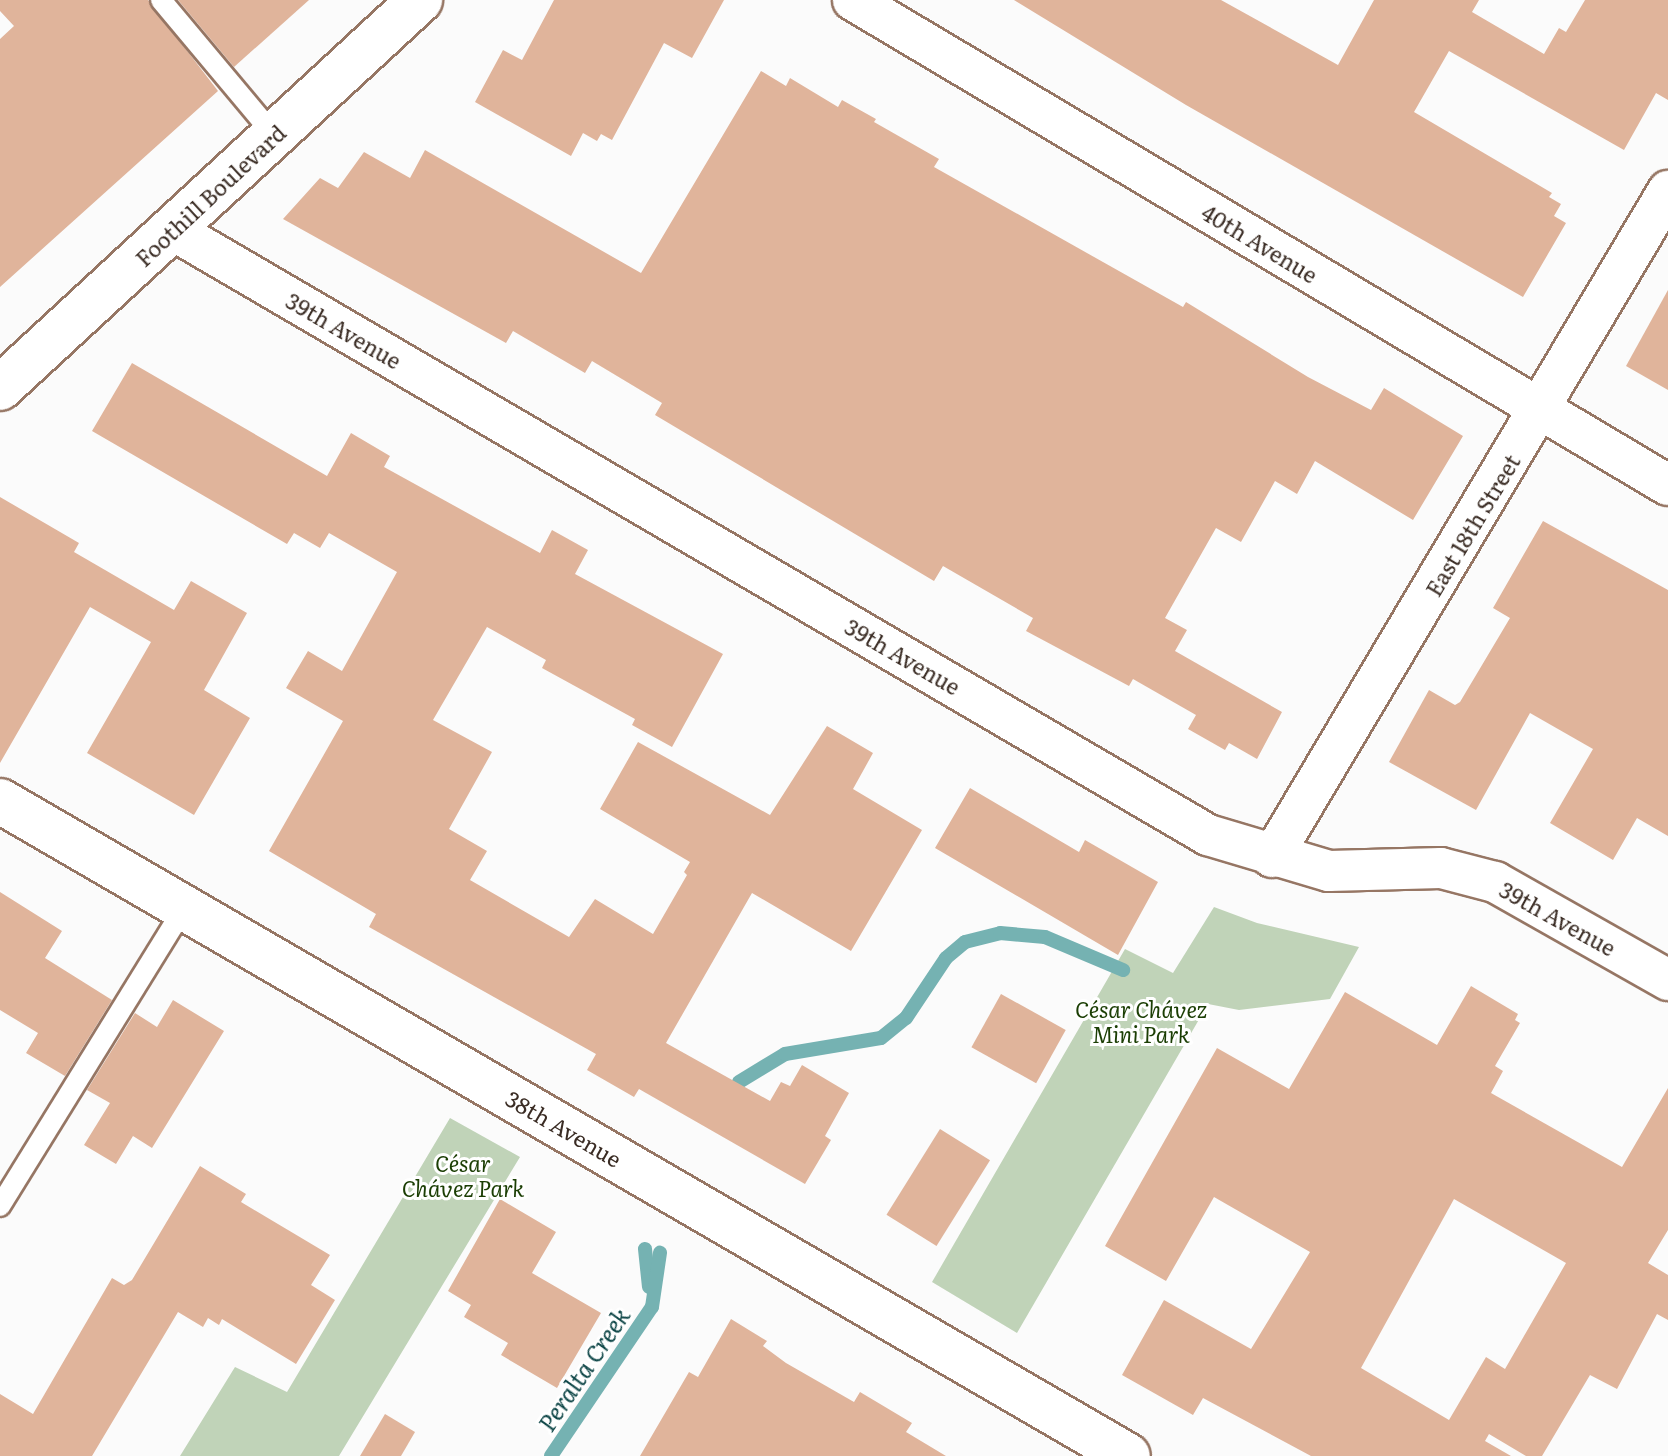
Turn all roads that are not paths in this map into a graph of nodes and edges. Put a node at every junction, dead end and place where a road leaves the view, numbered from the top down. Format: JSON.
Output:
{"nodes":[{"id":1,"x":161,"y":0,"type":"edge"},
{"id":2,"x":420,"y":0,"type":"edge"},
{"id":3,"x":853,"y":0,"type":"edge"},
{"id":4,"x":274,"y":135,"type":"junction"},
{"id":5,"x":1668,"y":191,"type":"edge"},
{"id":6,"x":173,"y":230,"type":"junction"},
{"id":7,"x":0,"y":388,"type":"edge"},
{"id":8,"x":1541,"y":411,"type":"junction"},
{"id":9,"x":1668,"y":485,"type":"edge"},
{"id":10,"x":0,"y":801,"type":"edge"},
{"id":11,"x":1272,"y":857,"type":"junction"},
{"id":12,"x":185,"y":907,"type":"junction"},
{"id":13,"x":1668,"y":980,"type":"edge"},
{"id":14,"x":0,"y":1206,"type":"edge"},
{"id":15,"x":1128,"y":1456,"type":"edge"}],
"edges":[{"from":1,"to":4,"type":"lane"},
{"from":2,"to":4,"type":"street","name":"Foothill Boulevard"},
{"from":3,"to":8,"type":"street","name":"40th Avenue"},
{"from":4,"to":6,"type":"street","name":"Foothill Boulevard"},
{"from":5,"to":8,"type":"street","name":"East 18th Street"},
{"from":6,"to":7,"type":"street","name":"Foothill Boulevard"},
{"from":6,"to":11,"type":"street","name":"39th Avenue"},
{"from":8,"to":9,"type":"street","name":"40th Avenue"},
{"from":8,"to":11,"type":"street","name":"East 18th Street"},
{"from":10,"to":12,"type":"street","name":"38th Avenue"},
{"from":11,"to":13,"type":"street","name":"39th Avenue"},
{"from":12,"to":14,"type":"lane"},
{"from":12,"to":15,"type":"street","name":"38th Avenue"}]}
